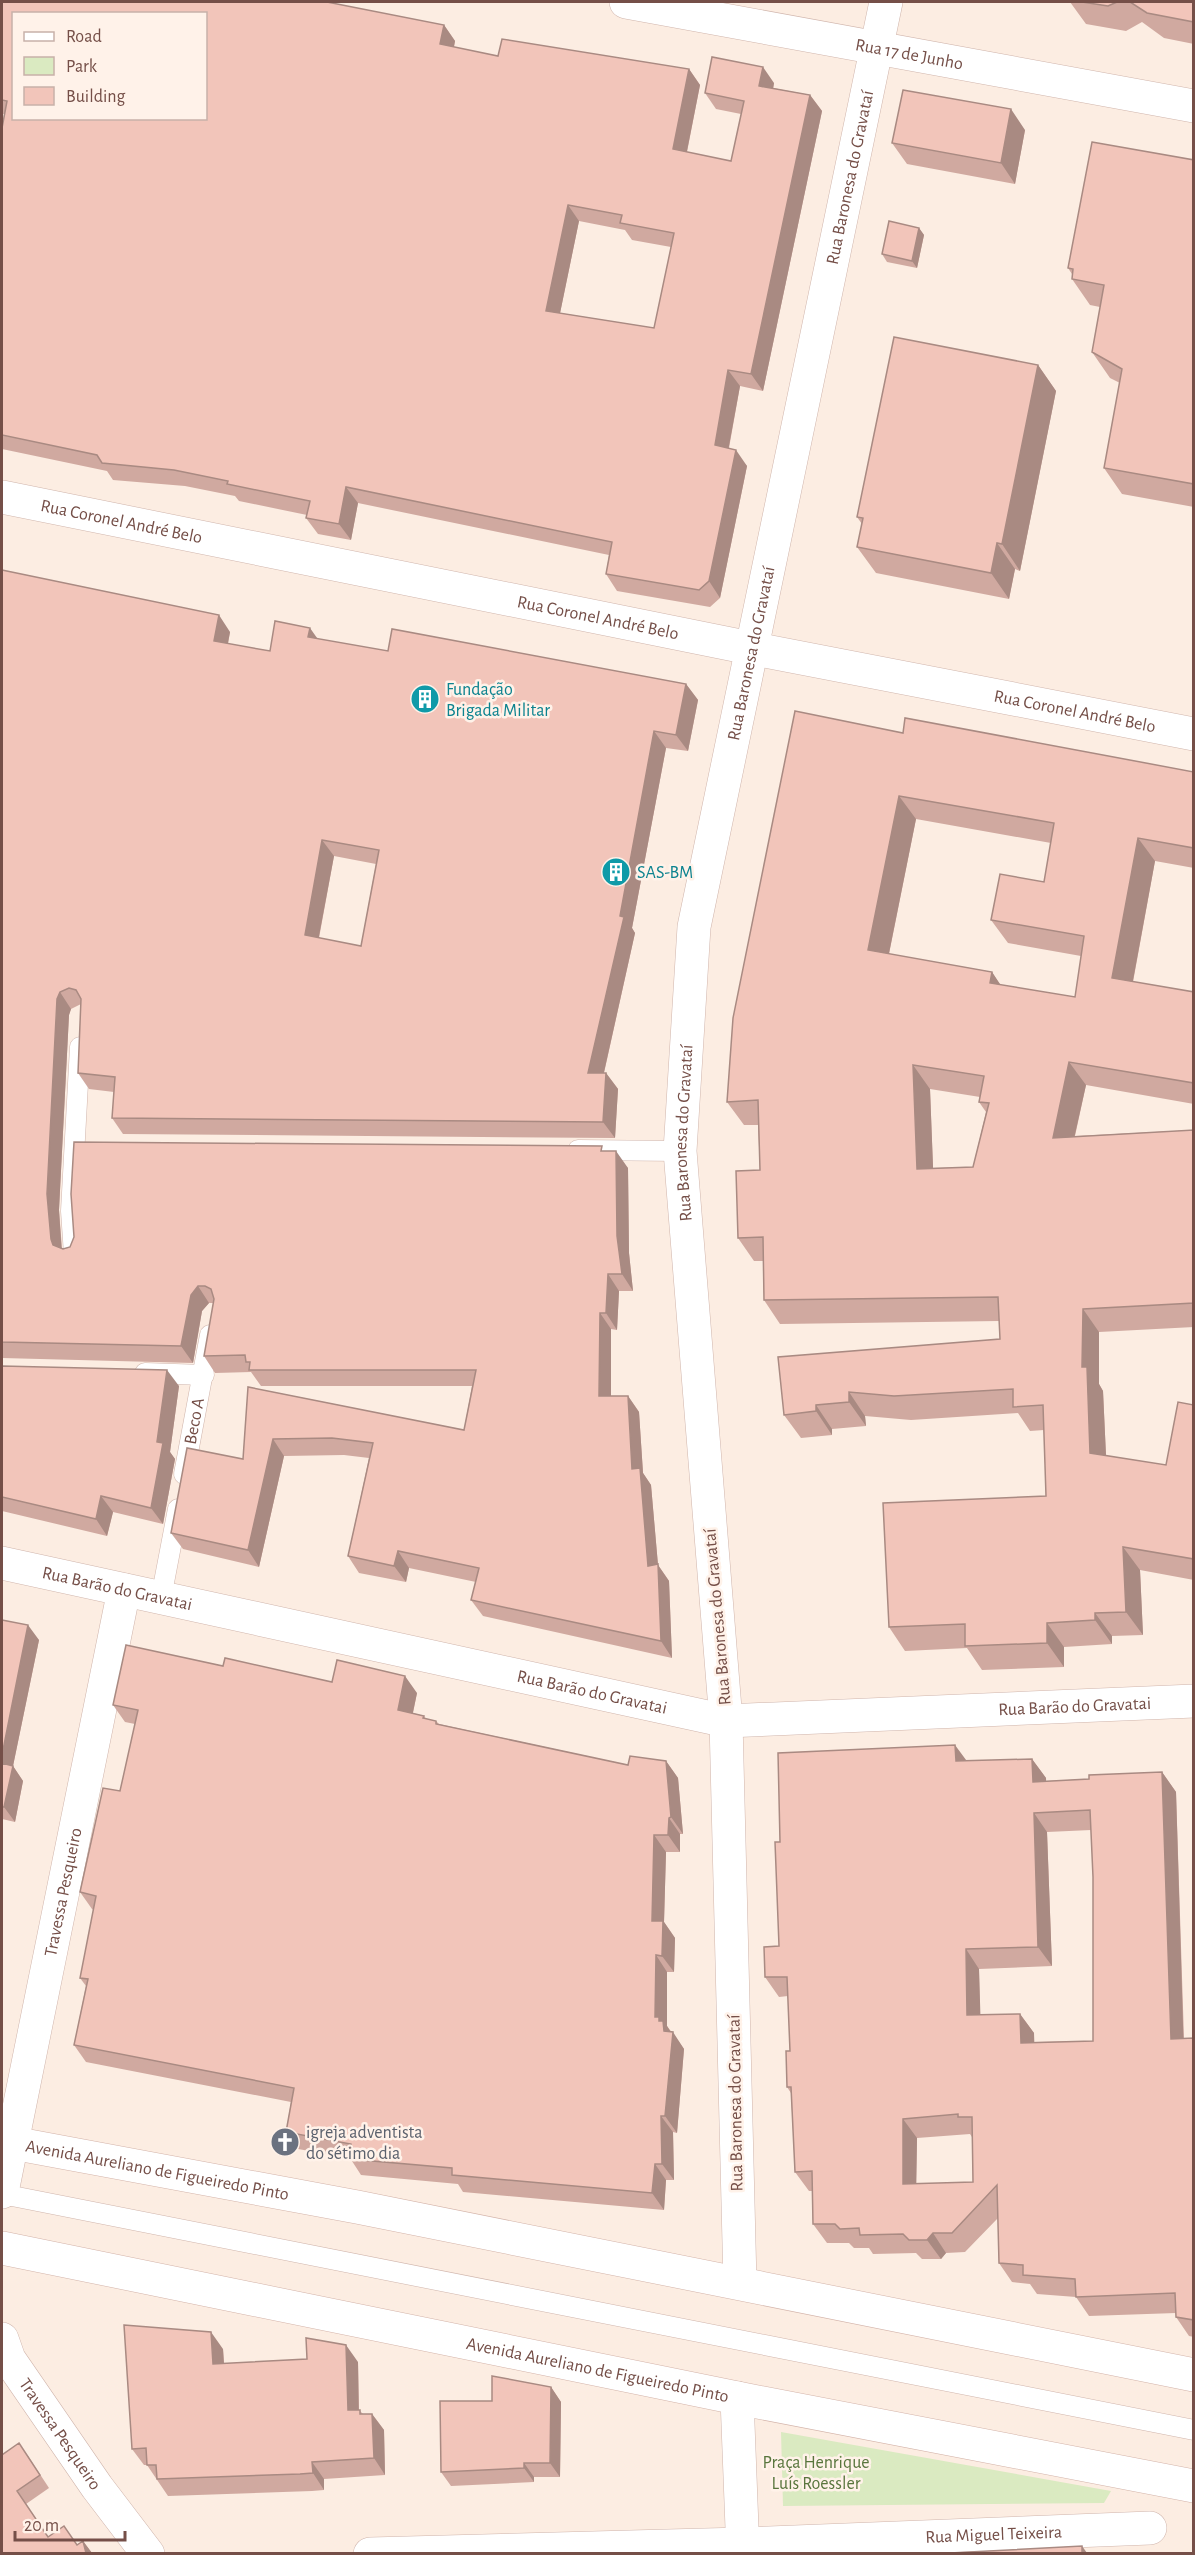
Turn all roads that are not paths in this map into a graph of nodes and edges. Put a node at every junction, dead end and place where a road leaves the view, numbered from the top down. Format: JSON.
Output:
{"nodes":[{"id":1,"x":626,"y":2,"type":"edge"},
{"id":2,"x":886,"y":2,"type":"edge"},
{"id":3,"x":877,"y":49,"type":"junction"},
{"id":4,"x":1194,"y":106,"type":"edge"},
{"id":5,"x":2,"y":497,"type":"edge"},
{"id":6,"x":750,"y":648,"type":"junction"},
{"id":7,"x":1194,"y":734,"type":"edge"},
{"id":8,"x":81,"y":1028,"type":"edge"},
{"id":9,"x":75,"y":1146,"type":"junction"},
{"id":10,"x":99,"y":1146,"type":"edge"},
{"id":11,"x":561,"y":1150,"type":"edge"},
{"id":12,"x":680,"y":1151,"type":"junction"},
{"id":13,"x":74,"y":1254,"type":"edge"},
{"id":14,"x":214,"y":1314,"type":"edge"},
{"id":15,"x":120,"y":1373,"type":"edge"},
{"id":16,"x":204,"y":1375,"type":"junction"},
{"id":17,"x":2,"y":1563,"type":"edge"},
{"id":18,"x":124,"y":1590,"type":"junction"},
{"id":19,"x":160,"y":1598,"type":"junction"},
{"id":20,"x":1194,"y":1701,"type":"edge"},
{"id":21,"x":726,"y":1721,"type":"junction"},
{"id":22,"x":6,"y":2142,"type":"edge"},
{"id":23,"x":2,"y":2193,"type":"edge"},
{"id":24,"x":2,"y":2248,"type":"edge"},
{"id":25,"x":740,"y":2283,"type":"junction"},
{"id":26,"x":2,"y":2339,"type":"edge"},
{"id":27,"x":1194,"y":2374,"type":"edge"},
{"id":28,"x":737,"y":2398,"type":"junction"},
{"id":29,"x":1194,"y":2430,"type":"edge"},
{"id":30,"x":1194,"y":2486,"type":"edge"},
{"id":31,"x":1150,"y":2528,"type":"dead end"},
{"id":32,"x":743,"y":2549,"type":"edge"},
{"id":33,"x":148,"y":2553,"type":"edge"},
{"id":34,"x":370,"y":2553,"type":"edge"}],
"edges":[{"from":1,"to":3,"type":"street","name":"Rua 17 de Junho"},
{"from":2,"to":3,"type":"street","name":"Rua Baronesa do Gravataí"},
{"from":3,"to":4,"type":"street","name":"Rua 17 de Junho"},
{"from":3,"to":6,"type":"street","name":"Rua Baronesa do Gravataí"},
{"from":5,"to":6,"type":"street","name":"Rua Coronel André Belo"},
{"from":6,"to":7,"type":"street","name":"Rua Coronel André Belo"},
{"from":6,"to":12,"type":"street","name":"Rua Baronesa do Gravataí"},
{"from":8,"to":9,"type":"lane"},
{"from":9,"to":10,"type":"lane"},
{"from":9,"to":13,"type":"lane"},
{"from":11,"to":12,"type":"lane"},
{"from":12,"to":21,"type":"street","name":"Rua Baronesa do Gravataí"},
{"from":14,"to":16,"type":"lane","name":"Beco A"},
{"from":15,"to":16,"type":"lane"},
{"from":16,"to":19,"type":"lane","name":"Beco A"},
{"from":17,"to":18,"type":"street","name":"Rua Barão do Gravatai"},
{"from":18,"to":19,"type":"street","name":"Rua Barão do Gravatai"},
{"from":18,"to":22,"type":"street","name":"Travessa Pesqueiro"},
{"from":19,"to":21,"type":"street","name":"Rua Barão do Gravatai"},
{"from":20,"to":21,"type":"street","name":"Rua Barão do Gravatai"},
{"from":21,"to":25,"type":"street","name":"Rua Baronesa do Gravataí"},
{"from":22,"to":23,"type":"street","name":"Travessa Pesqueiro"},
{"from":22,"to":25,"type":"street","name":"Avenida Aureliano de Figueiredo Pinto"},
{"from":23,"to":29,"type":"lane"},
{"from":24,"to":28,"type":"street","name":"Avenida Aureliano de Figueiredo Pinto"},
{"from":25,"to":27,"type":"street","name":"Avenida Aureliano de Figueiredo Pinto"},
{"from":26,"to":33,"type":"street","name":"Travessa Pesqueiro"},
{"from":28,"to":30,"type":"street","name":"Avenida Aureliano de Figueiredo Pinto"},
{"from":28,"to":32,"type":"street"},
{"from":31,"to":32,"type":"street","name":"Rua Miguel Teixeira"},
{"from":32,"to":34,"type":"street","name":"Rua Miguel Teixeira"}]}
